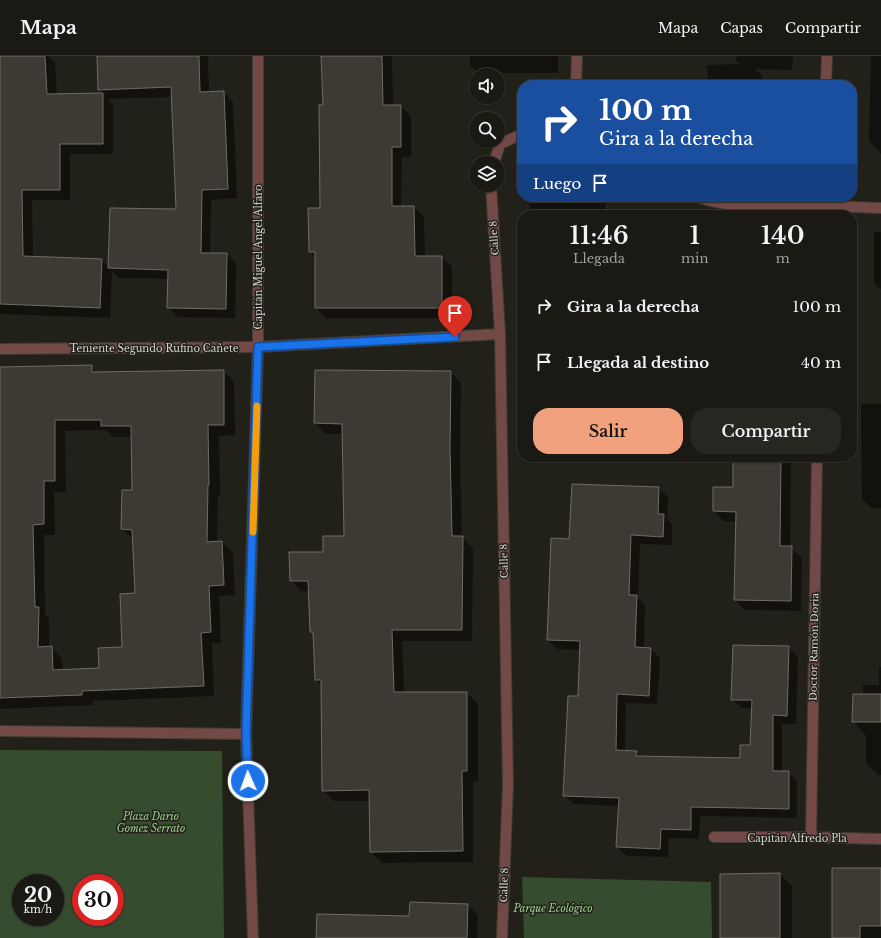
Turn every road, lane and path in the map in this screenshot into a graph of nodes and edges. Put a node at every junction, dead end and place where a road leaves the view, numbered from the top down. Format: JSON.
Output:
{"nodes":[{"id":1,"x":258,"y":56,"type":"edge"},
{"id":2,"x":577,"y":56,"type":"edge"},
{"id":3,"x":827,"y":56,"type":"edge"},
{"id":4,"x":576,"y":80,"type":"edge"},
{"id":5,"x":826,"y":80,"type":"edge"},
{"id":6,"x":517,"y":136,"type":"edge"},
{"id":7,"x":496,"y":156,"type":"edge"},
{"id":8,"x":491,"y":192,"type":"edge"},
{"id":9,"x":720,"y":202,"type":"edge"},
{"id":10,"x":820,"y":206,"type":"edge"},
{"id":11,"x":881,"y":208,"type":"edge"},
{"id":12,"x":500,"y":334,"type":"junction"},
{"id":13,"x":258,"y":347,"type":"junction"},
{"id":14,"x":0,"y":349,"type":"edge"},
{"id":15,"x":817,"y":462,"type":"edge"},
{"id":16,"x":0,"y":731,"type":"edge"},
{"id":17,"x":246,"y":734,"type":"junction"},
{"id":18,"x":714,"y":837,"type":"dead end"},
{"id":19,"x":811,"y":837,"type":"junction"},
{"id":20,"x":881,"y":839,"type":"edge"},
{"id":21,"x":253,"y":938,"type":"edge"},
{"id":22,"x":502,"y":938,"type":"edge"}],
"edges":[{"from":1,"to":13,"type":"street","name":"Capitán Miguel Angel Alfaro"},
{"from":2,"to":4,"type":"street"},
{"from":3,"to":5,"type":"street"},
{"from":6,"to":7,"type":"street"},
{"from":8,"to":12,"type":"street","name":"Calle 8"},
{"from":9,"to":10,"type":"street"},
{"from":10,"to":11,"type":"street"},
{"from":12,"to":13,"type":"street","name":"Teniente Segundo Rufino Cañete"},
{"from":12,"to":22,"type":"street","name":"Calle 8"},
{"from":13,"to":14,"type":"street","name":"Teniente Segundo Rufino Cañete"},
{"from":13,"to":17,"type":"street","name":"Capitán Miguel Angel Alfaro"},
{"from":15,"to":19,"type":"street","name":"Doctor Ramón Doria"},
{"from":16,"to":17,"type":"street"},
{"from":17,"to":21,"type":"street","name":"Capitán Miguel Angel Alfaro"},
{"from":18,"to":19,"type":"street","name":"Capitán Alfredo Pla"},
{"from":19,"to":20,"type":"street","name":"Capitán Alfredo Pla"}]}
